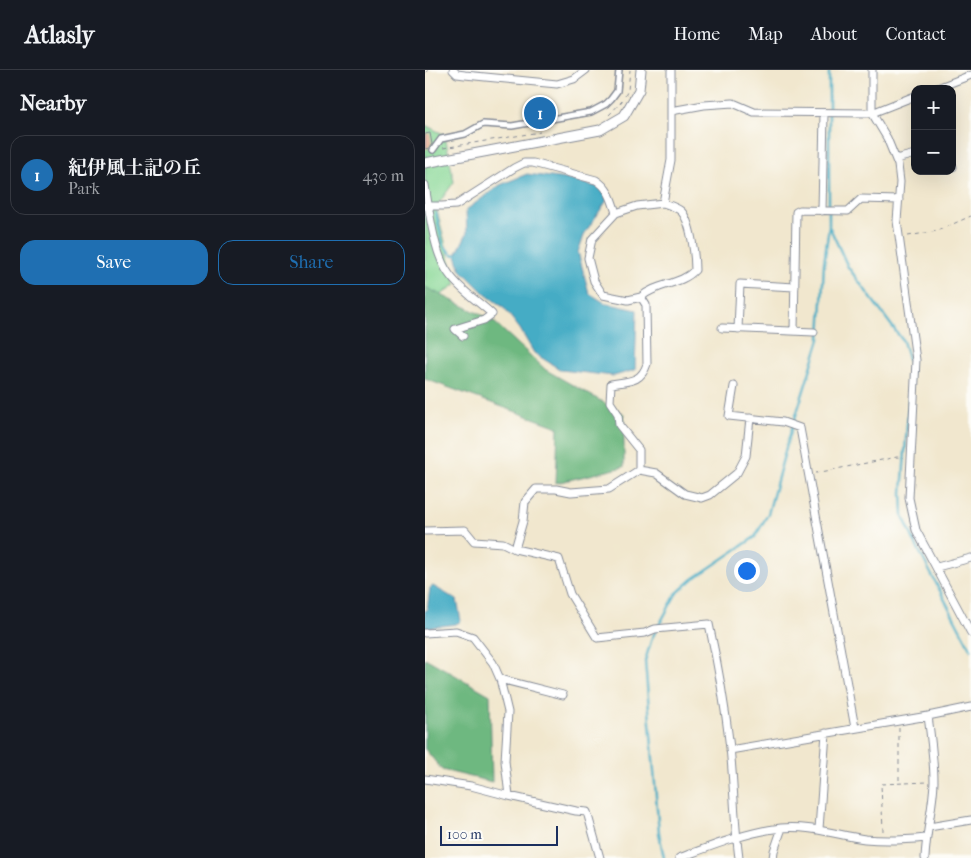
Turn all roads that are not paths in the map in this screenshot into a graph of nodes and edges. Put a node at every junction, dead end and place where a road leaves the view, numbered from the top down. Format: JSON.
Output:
{"nodes":[{"id":1,"x":453,"y":70,"type":"edge"},
{"id":2,"x":586,"y":70,"type":"edge"},
{"id":3,"x":619,"y":70,"type":"edge"},
{"id":4,"x":641,"y":70,"type":"edge"},
{"id":5,"x":671,"y":70,"type":"edge"},
{"id":6,"x":872,"y":70,"type":"edge"},
{"id":7,"x":971,"y":75,"type":"edge"},
{"id":8,"x":945,"y":85,"type":"edge"},
{"id":9,"x":911,"y":98,"type":"edge"},
{"id":10,"x":671,"y":111,"type":"junction"},
{"id":11,"x":823,"y":113,"type":"junction"},
{"id":12,"x":872,"y":113,"type":"junction"},
{"id":13,"x":433,"y":150,"type":"dead end"},
{"id":14,"x":911,"y":155,"type":"edge"},
{"id":15,"x":896,"y":159,"type":"junction"},
{"id":16,"x":425,"y":163,"type":"edge"},
{"id":17,"x":425,"y":185,"type":"edge"},
{"id":18,"x":899,"y":200,"type":"junction"},
{"id":19,"x":663,"y":202,"type":"junction"},
{"id":20,"x":427,"y":205,"type":"edge"},
{"id":21,"x":822,"y":211,"type":"junction"},
{"id":22,"x":616,"y":213,"type":"junction"},
{"id":23,"x":795,"y":287,"type":"junction"},
{"id":24,"x":641,"y":297,"type":"junction"},
{"id":25,"x":722,"y":328,"type":"dead end"},
{"id":26,"x":738,"y":329,"type":"junction"},
{"id":27,"x":794,"y":331,"type":"junction"},
{"id":28,"x":814,"y":332,"type":"dead end"},
{"id":29,"x":463,"y":336,"type":"dead end"},
{"id":30,"x":734,"y":386,"type":"dead end"},
{"id":31,"x":750,"y":418,"type":"junction"},
{"id":32,"x":639,"y":470,"type":"junction"},
{"id":33,"x":425,"y":531,"type":"edge"},
{"id":34,"x":515,"y":549,"type":"junction"},
{"id":35,"x":971,"y":558,"type":"edge"},
{"id":36,"x":937,"y":568,"type":"junction"},
{"id":37,"x":425,"y":633,"type":"edge"},
{"id":38,"x":971,"y":633,"type":"edge"},
{"id":39,"x":500,"y":679,"type":"junction"},
{"id":40,"x":563,"y":695,"type":"dead end"},
{"id":41,"x":971,"y":707,"type":"edge"},
{"id":42,"x":928,"y":716,"type":"junction"},
{"id":43,"x":855,"y":728,"type":"junction"},
{"id":44,"x":826,"y":733,"type":"junction"},
{"id":45,"x":730,"y":750,"type":"junction"},
{"id":46,"x":425,"y":779,"type":"edge"},
{"id":47,"x":509,"y":796,"type":"junction"},
{"id":48,"x":971,"y":820,"type":"edge"},
{"id":49,"x":929,"y":827,"type":"junction"},
{"id":50,"x":782,"y":828,"type":"junction"},
{"id":51,"x":819,"y":830,"type":"junction"},
{"id":52,"x":736,"y":838,"type":"junction"},
{"id":53,"x":926,"y":838,"type":"junction"},
{"id":54,"x":600,"y":858,"type":"edge"},
{"id":55,"x":679,"y":858,"type":"edge"},
{"id":56,"x":739,"y":858,"type":"edge"},
{"id":57,"x":773,"y":858,"type":"edge"},
{"id":58,"x":925,"y":858,"type":"edge"}],
"edges":[{"from":1,"to":2,"type":"street"},
{"from":3,"to":13,"type":"street"},
{"from":4,"to":16,"type":"street"},
{"from":5,"to":10,"type":"street"},
{"from":6,"to":12,"type":"street"},
{"from":7,"to":8,"type":"street"},
{"from":9,"to":12,"type":"street"},
{"from":10,"to":11,"type":"street"},
{"from":10,"to":19,"type":"street"},
{"from":11,"to":12,"type":"street"},
{"from":11,"to":21,"type":"street"},
{"from":12,"to":15,"type":"street"},
{"from":14,"to":15,"type":"street"},
{"from":15,"to":18,"type":"street"},
{"from":17,"to":20,"type":"street"},
{"from":18,"to":21,"type":"street"},
{"from":18,"to":36,"type":"street"},
{"from":19,"to":22,"type":"street"},
{"from":19,"to":24,"type":"street"},
{"from":20,"to":22,"type":"street"},
{"from":20,"to":29,"type":"street"},
{"from":21,"to":23,"type":"street"},
{"from":22,"to":24,"type":"street"},
{"from":23,"to":26,"type":"street"},
{"from":23,"to":27,"type":"street"},
{"from":24,"to":32,"type":"street"},
{"from":25,"to":26,"type":"street"},
{"from":26,"to":27,"type":"street"},
{"from":27,"to":28,"type":"street"},
{"from":30,"to":31,"type":"street"},
{"from":31,"to":32,"type":"street"},
{"from":31,"to":43,"type":"street"},
{"from":32,"to":34,"type":"street"},
{"from":33,"to":34,"type":"street"},
{"from":34,"to":45,"type":"street"},
{"from":35,"to":36,"type":"street"},
{"from":36,"to":38,"type":"street"},
{"from":37,"to":39,"type":"street"},
{"from":39,"to":40,"type":"street"},
{"from":39,"to":47,"type":"street"},
{"from":41,"to":42,"type":"street"},
{"from":42,"to":43,"type":"street"},
{"from":42,"to":49,"type":"street"},
{"from":43,"to":44,"type":"street"},
{"from":44,"to":45,"type":"street"},
{"from":44,"to":51,"type":"street"},
{"from":45,"to":52,"type":"street"},
{"from":46,"to":47,"type":"street"},
{"from":47,"to":54,"type":"street"},
{"from":48,"to":49,"type":"street"},
{"from":49,"to":53,"type":"street"},
{"from":50,"to":51,"type":"street"},
{"from":50,"to":52,"type":"street"},
{"from":50,"to":57,"type":"street"},
{"from":51,"to":53,"type":"street"},
{"from":52,"to":55,"type":"street"},
{"from":52,"to":56,"type":"street"},
{"from":53,"to":58,"type":"street"}]}
